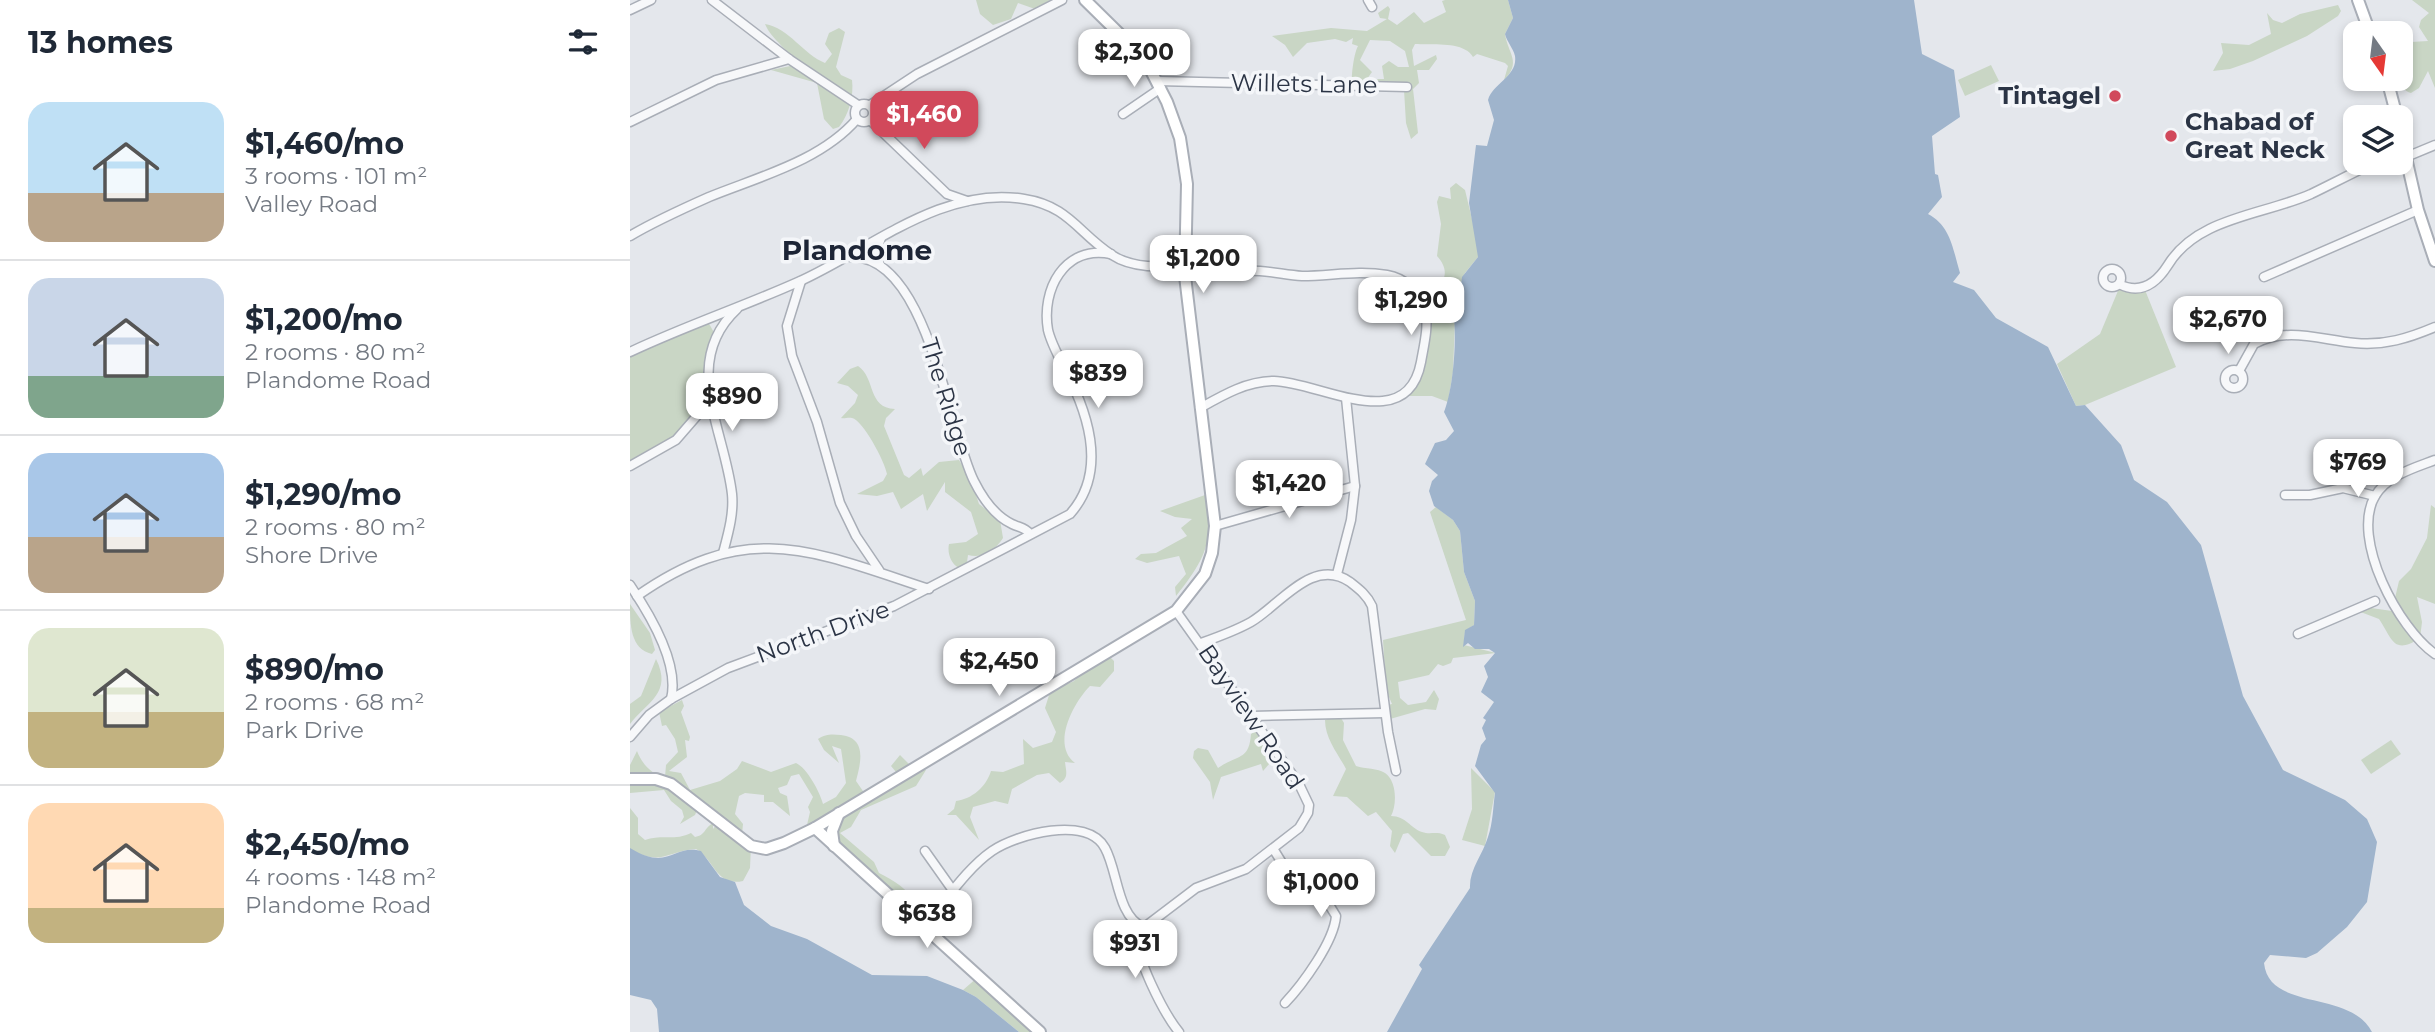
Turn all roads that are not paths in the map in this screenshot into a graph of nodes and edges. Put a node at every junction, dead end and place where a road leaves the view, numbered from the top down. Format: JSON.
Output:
{"nodes":[{"id":1,"x":651,"y":0,"type":"edge"},
{"id":2,"x":712,"y":0,"type":"edge"},
{"id":3,"x":1062,"y":0,"type":"edge"},
{"id":4,"x":1085,"y":0,"type":"edge"},
{"id":5,"x":2358,"y":0,"type":"edge"},
{"id":6,"x":630,"y":10,"type":"edge"},
{"id":7,"x":2366,"y":21,"type":"edge"},
{"id":8,"x":789,"y":59,"type":"junction"},
{"id":9,"x":1159,"y":85,"type":"junction"},
{"id":10,"x":1408,"y":87,"type":"dead end"},
{"id":11,"x":858,"y":105,"type":"junction"},
{"id":12,"x":870,"y":105,"type":"junction"},
{"id":13,"x":1123,"y":114,"type":"dead end"},
{"id":14,"x":858,"y":119,"type":"junction"},
{"id":15,"x":870,"y":120,"type":"junction"},
{"id":16,"x":630,"y":122,"type":"edge"},
{"id":17,"x":2435,"y":145,"type":"edge"},
{"id":18,"x":2413,"y":150,"type":"edge"},
{"id":19,"x":2349,"y":175,"type":"edge"},
{"id":20,"x":2410,"y":175,"type":"edge"},
{"id":21,"x":947,"y":194,"type":"junction"},
{"id":22,"x":970,"y":201,"type":"junction"},
{"id":23,"x":945,"y":208,"type":"junction"},
{"id":24,"x":2418,"y":210,"type":"junction"},
{"id":25,"x":630,"y":236,"type":"edge"},
{"id":26,"x":1092,"y":237,"type":"junction"},
{"id":27,"x":882,"y":238,"type":"junction"},
{"id":28,"x":1111,"y":254,"type":"junction"},
{"id":29,"x":1087,"y":255,"type":"junction"},
{"id":30,"x":849,"y":257,"type":"junction"},
{"id":31,"x":2435,"y":261,"type":"edge"},
{"id":32,"x":881,"y":267,"type":"junction"},
{"id":33,"x":1185,"y":270,"type":"junction"},
{"id":34,"x":2264,"y":277,"type":"dead end"},
{"id":35,"x":801,"y":281,"type":"junction"},
{"id":36,"x":2119,"y":284,"type":"dead end"},
{"id":37,"x":740,"y":306,"type":"junction"},
{"id":38,"x":701,"y":319,"type":"junction"},
{"id":39,"x":2435,"y":327,"type":"edge"},
{"id":40,"x":716,"y":336,"type":"junction"},
{"id":41,"x":630,"y":352,"type":"edge"},
{"id":42,"x":2239,"y":371,"type":"dead end"},
{"id":43,"x":1346,"y":398,"type":"junction"},
{"id":44,"x":709,"y":402,"type":"junction"},
{"id":45,"x":1200,"y":408,"type":"junction"},
{"id":46,"x":2435,"y":460,"type":"edge"},
{"id":47,"x":630,"y":466,"type":"edge"},
{"id":48,"x":1355,"y":486,"type":"junction"},
{"id":49,"x":2285,"y":495,"type":"dead end"},
{"id":50,"x":2375,"y":496,"type":"junction"},
{"id":51,"x":1013,"y":525,"type":"junction"},
{"id":52,"x":1215,"y":526,"type":"junction"},
{"id":53,"x":1023,"y":537,"type":"junction"},
{"id":54,"x":723,"y":553,"type":"junction"},
{"id":55,"x":879,"y":570,"type":"junction"},
{"id":56,"x":1337,"y":575,"type":"junction"},
{"id":57,"x":900,"y":579,"type":"junction"},
{"id":58,"x":2384,"y":584,"type":"junction"},
{"id":59,"x":630,"y":585,"type":"edge"},
{"id":60,"x":929,"y":589,"type":"junction"},
{"id":61,"x":637,"y":596,"type":"junction"},
{"id":62,"x":906,"y":600,"type":"junction"},
{"id":63,"x":2375,"y":601,"type":"junction"},
{"id":64,"x":2392,"y":605,"type":"junction"},
{"id":65,"x":1176,"y":611,"type":"junction"},
{"id":66,"x":2298,"y":634,"type":"dead end"},
{"id":67,"x":1201,"y":643,"type":"junction"},
{"id":68,"x":2435,"y":654,"type":"edge"},
{"id":69,"x":671,"y":699,"type":"junction"},
{"id":70,"x":1385,"y":713,"type":"junction"},
{"id":71,"x":1252,"y":716,"type":"junction"},
{"id":72,"x":630,"y":737,"type":"edge"},
{"id":73,"x":1396,"y":771,"type":"dead end"},
{"id":74,"x":630,"y":779,"type":"edge"},
{"id":75,"x":839,"y":813,"type":"junction"},
{"id":76,"x":815,"y":828,"type":"junction"},
{"id":77,"x":834,"y":846,"type":"junction"},
{"id":78,"x":1274,"y":849,"type":"junction"},
{"id":79,"x":926,"y":851,"type":"dead end"},
{"id":80,"x":954,"y":892,"type":"junction"},
{"id":81,"x":924,"y":926,"type":"junction"},
{"id":82,"x":1143,"y":928,"type":"junction"},
{"id":83,"x":1285,"y":1003,"type":"dead end"},
{"id":84,"x":1040,"y":1032,"type":"edge"},
{"id":85,"x":1179,"y":1032,"type":"edge"}],
"edges":[{"from":1,"to":6,"type":"street"},
{"from":2,"to":8,"type":"street"},
{"from":3,"to":12,"type":"street"},
{"from":4,"to":9,"type":"main road"},
{"from":5,"to":7,"type":"main road"},
{"from":8,"to":11,"type":"street"},
{"from":8,"to":16,"type":"street"},
{"from":9,"to":10,"type":"street","name":"Willets Lane"},
{"from":9,"to":13,"type":"street"},
{"from":9,"to":33,"type":"main road"},
{"from":11,"to":12,"type":"street"},
{"from":11,"to":14,"type":"street"},
{"from":12,"to":15,"type":"street"},
{"from":14,"to":15,"type":"street"},
{"from":14,"to":25,"type":"street"},
{"from":15,"to":21,"type":"street"},
{"from":17,"to":18,"type":"street"},
{"from":19,"to":36,"type":"street"},
{"from":20,"to":24,"type":"main road"},
{"from":21,"to":22,"type":"street"},
{"from":21,"to":23,"type":"street"},
{"from":22,"to":23,"type":"street"},
{"from":22,"to":26,"type":"street"},
{"from":23,"to":27,"type":"street"},
{"from":24,"to":31,"type":"main road"},
{"from":24,"to":34,"type":"street"},
{"from":26,"to":28,"type":"street"},
{"from":26,"to":29,"type":"street"},
{"from":27,"to":30,"type":"street"},
{"from":27,"to":32,"type":"street"},
{"from":28,"to":29,"type":"street"},
{"from":28,"to":33,"type":"street"},
{"from":29,"to":53,"type":"street","name":"North Drive"},
{"from":30,"to":32,"type":"street"},
{"from":30,"to":35,"type":"street"},
{"from":32,"to":51,"type":"street","name":"The Ridge"},
{"from":33,"to":43,"type":"street"},
{"from":33,"to":45,"type":"main road"},
{"from":35,"to":37,"type":"street"},
{"from":35,"to":55,"type":"street"},
{"from":37,"to":38,"type":"street"},
{"from":37,"to":40,"type":"street"},
{"from":38,"to":40,"type":"street"},
{"from":38,"to":41,"type":"street"},
{"from":39,"to":42,"type":"street"},
{"from":40,"to":44,"type":"street"},
{"from":43,"to":45,"type":"street"},
{"from":43,"to":48,"type":"street"},
{"from":44,"to":47,"type":"street"},
{"from":44,"to":54,"type":"street"},
{"from":45,"to":52,"type":"main road"},
{"from":46,"to":50,"type":"street"},
{"from":48,"to":52,"type":"street"},
{"from":48,"to":56,"type":"street"},
{"from":49,"to":50,"type":"street"},
{"from":50,"to":58,"type":"street"},
{"from":51,"to":53,"type":"street"},
{"from":51,"to":53,"type":"street","name":"The Ridge"},
{"from":52,"to":65,"type":"main road"},
{"from":53,"to":60,"type":"street","name":"North Drive"},
{"from":54,"to":55,"type":"street"},
{"from":54,"to":61,"type":"street"},
{"from":55,"to":57,"type":"street"},
{"from":56,"to":67,"type":"street"},
{"from":56,"to":70,"type":"street"},
{"from":57,"to":60,"type":"street"},
{"from":57,"to":62,"type":"street"},
{"from":58,"to":63,"type":"street"},
{"from":58,"to":64,"type":"street"},
{"from":59,"to":61,"type":"street"},
{"from":60,"to":62,"type":"street","name":"North Drive"},
{"from":61,"to":69,"type":"street"},
{"from":62,"to":69,"type":"street","name":"North Drive"},
{"from":63,"to":64,"type":"street"},
{"from":63,"to":66,"type":"street"},
{"from":64,"to":68,"type":"street"},
{"from":65,"to":67,"type":"street","name":"Bayview Road"},
{"from":65,"to":75,"type":"main road"},
{"from":67,"to":71,"type":"street","name":"Bayview Road"},
{"from":69,"to":72,"type":"street","name":"North Drive"},
{"from":70,"to":71,"type":"street"},
{"from":70,"to":73,"type":"street"},
{"from":71,"to":78,"type":"street","name":"Bayview Road"},
{"from":74,"to":76,"type":"main road"},
{"from":75,"to":76,"type":"main road"},
{"from":75,"to":77,"type":"main road"},
{"from":76,"to":77,"type":"main road"},
{"from":77,"to":81,"type":"main road"},
{"from":78,"to":82,"type":"street","name":"Bayview Road"},
{"from":78,"to":83,"type":"street"},
{"from":79,"to":80,"type":"street"},
{"from":80,"to":81,"type":"street"},
{"from":80,"to":82,"type":"street"},
{"from":81,"to":84,"type":"main road"},
{"from":82,"to":85,"type":"street"}]}
